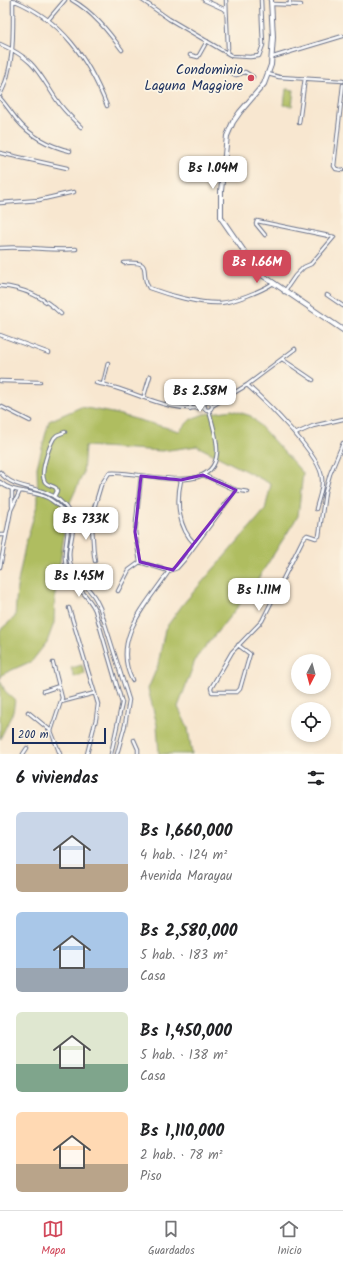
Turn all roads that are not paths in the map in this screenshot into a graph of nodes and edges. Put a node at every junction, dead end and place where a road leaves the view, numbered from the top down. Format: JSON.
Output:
{"nodes":[{"id":1,"x":13,"y":0,"type":"edge"},
{"id":2,"x":65,"y":0,"type":"edge"},
{"id":3,"x":72,"y":0,"type":"edge"},
{"id":4,"x":142,"y":0,"type":"edge"},
{"id":5,"x":204,"y":0,"type":"edge"},
{"id":6,"x":226,"y":0,"type":"edge"},
{"id":7,"x":261,"y":0,"type":"edge"},
{"id":8,"x":290,"y":0,"type":"edge"},
{"id":9,"x":17,"y":1,"type":"edge"},
{"id":10,"x":21,"y":2,"type":"edge"},
{"id":11,"x":271,"y":2,"type":"edge"},
{"id":12,"x":290,"y":5,"type":"junction"},
{"id":13,"x":301,"y":5,"type":"dead end"},
{"id":14,"x":226,"y":10,"type":"junction"},
{"id":15,"x":48,"y":20,"type":"junction"},
{"id":16,"x":343,"y":36,"type":"edge"},
{"id":17,"x":207,"y":41,"type":"junction"},
{"id":18,"x":0,"y":44,"type":"edge"},
{"id":19,"x":11,"y":50,"type":"junction"},
{"id":20,"x":122,"y":50,"type":"dead end"},
{"id":21,"x":227,"y":52,"type":"junction"},
{"id":22,"x":190,"y":55,"type":"dead end"},
{"id":23,"x":273,"y":57,"type":"junction"},
{"id":24,"x":211,"y":72,"type":"dead end"},
{"id":25,"x":268,"y":74,"type":"junction"},
{"id":26,"x":253,"y":77,"type":"dead end"},
{"id":27,"x":305,"y":78,"type":"junction"},
{"id":28,"x":343,"y":81,"type":"edge"},
{"id":29,"x":343,"y":85,"type":"edge"},
{"id":30,"x":0,"y":96,"type":"edge"},
{"id":31,"x":107,"y":106,"type":"dead end"},
{"id":32,"x":299,"y":122,"type":"dead end"},
{"id":33,"x":81,"y":127,"type":"dead end"},
{"id":34,"x":70,"y":151,"type":"dead end"},
{"id":35,"x":0,"y":153,"type":"edge"},
{"id":36,"x":67,"y":168,"type":"dead end"},
{"id":37,"x":343,"y":170,"type":"edge"},
{"id":38,"x":74,"y":192,"type":"dead end"},
{"id":39,"x":0,"y":203,"type":"edge"},
{"id":40,"x":265,"y":235,"type":"dead end"},
{"id":41,"x":325,"y":236,"type":"junction"},
{"id":42,"x":328,"y":244,"type":"junction"},
{"id":43,"x":0,"y":248,"type":"edge"},
{"id":44,"x":76,"y":249,"type":"dead end"},
{"id":45,"x":124,"y":263,"type":"dead end"},
{"id":46,"x":272,"y":284,"type":"junction"},
{"id":47,"x":0,"y":286,"type":"edge"},
{"id":48,"x":284,"y":292,"type":"junction"},
{"id":49,"x":327,"y":295,"type":"dead end"},
{"id":50,"x":343,"y":306,"type":"edge"},
{"id":51,"x":61,"y":314,"type":"dead end"},
{"id":52,"x":343,"y":330,"type":"edge"},
{"id":53,"x":0,"y":335,"type":"edge"},
{"id":54,"x":295,"y":349,"type":"dead end"},
{"id":55,"x":49,"y":352,"type":"dead end"},
{"id":56,"x":282,"y":359,"type":"junction"},
{"id":57,"x":108,"y":363,"type":"dead end"},
{"id":58,"x":150,"y":376,"type":"dead end"},
{"id":59,"x":313,"y":380,"type":"dead end"},
{"id":60,"x":0,"y":381,"type":"edge"},
{"id":61,"x":40,"y":382,"type":"dead end"},
{"id":62,"x":96,"y":383,"type":"dead end"},
{"id":63,"x":102,"y":384,"type":"junction"},
{"id":64,"x":247,"y":385,"type":"junction"},
{"id":65,"x":192,"y":389,"type":"dead end"},
{"id":66,"x":144,"y":396,"type":"junction"},
{"id":67,"x":0,"y":406,"type":"edge"},
{"id":68,"x":212,"y":406,"type":"junction"},
{"id":69,"x":205,"y":407,"type":"junction"},
{"id":70,"x":190,"y":409,"type":"junction"},
{"id":71,"x":209,"y":410,"type":"junction"},
{"id":72,"x":343,"y":419,"type":"edge"},
{"id":73,"x":30,"y":421,"type":"dead end"},
{"id":74,"x":65,"y":432,"type":"dead end"},
{"id":75,"x":295,"y":434,"type":"junction"},
{"id":76,"x":343,"y":443,"type":"edge"},
{"id":77,"x":0,"y":472,"type":"edge"},
{"id":78,"x":203,"y":475,"type":"junction"},
{"id":79,"x":141,"y":476,"type":"junction"},
{"id":80,"x":181,"y":480,"type":"junction"},
{"id":81,"x":0,"y":482,"type":"edge"},
{"id":82,"x":12,"y":489,"type":"junction"},
{"id":83,"x":236,"y":490,"type":"junction"},
{"id":84,"x":20,"y":491,"type":"junction"},
{"id":85,"x":248,"y":492,"type":"dead end"},
{"id":86,"x":54,"y":497,"type":"junction"},
{"id":87,"x":12,"y":507,"type":"junction"},
{"id":88,"x":316,"y":509,"type":"dead end"},
{"id":89,"x":64,"y":513,"type":"junction"},
{"id":90,"x":70,"y":513,"type":"junction"},
{"id":91,"x":90,"y":518,"type":"junction"},
{"id":92,"x":73,"y":529,"type":"junction"},
{"id":93,"x":68,"y":531,"type":"junction"},
{"id":94,"x":0,"y":535,"type":"edge"},
{"id":95,"x":5,"y":535,"type":"junction"},
{"id":96,"x":195,"y":544,"type":"junction"},
{"id":97,"x":95,"y":561,"type":"dead end"},
{"id":98,"x":140,"y":562,"type":"junction"},
{"id":99,"x":0,"y":567,"type":"edge"},
{"id":100,"x":169,"y":571,"type":"junction"},
{"id":101,"x":118,"y":591,"type":"dead end"},
{"id":102,"x":70,"y":608,"type":"dead end"},
{"id":103,"x":111,"y":644,"type":"junction"},
{"id":104,"x":238,"y":645,"type":"junction"},
{"id":105,"x":105,"y":646,"type":"junction"},
{"id":106,"x":53,"y":663,"type":"dead end"},
{"id":107,"x":132,"y":680,"type":"dead end"},
{"id":108,"x":59,"y":686,"type":"junction"},
{"id":109,"x":44,"y":691,"type":"dead end"},
{"id":110,"x":95,"y":693,"type":"junction"},
{"id":111,"x":61,"y":702,"type":"junction"},
{"id":112,"x":28,"y":712,"type":"dead end"},
{"id":113,"x":51,"y":731,"type":"junction"},
{"id":114,"x":134,"y":740,"type":"dead end"},
{"id":115,"x":27,"y":748,"type":"dead end"},
{"id":116,"x":23,"y":754,"type":"edge"},
{"id":117,"x":60,"y":754,"type":"edge"},
{"id":118,"x":87,"y":754,"type":"edge"},
{"id":119,"x":111,"y":754,"type":"edge"},
{"id":120,"x":117,"y":754,"type":"edge"},
{"id":121,"x":138,"y":754,"type":"edge"}],
"edges":[{"from":1,"to":9,"type":"street"},
{"from":1,"to":19,"type":"street"},
{"from":2,"to":15,"type":"street"},
{"from":3,"to":20,"type":"street"},
{"from":4,"to":17,"type":"street"},
{"from":5,"to":14,"type":"street"},
{"from":6,"to":14,"type":"street"},
{"from":7,"to":21,"type":"street"},
{"from":8,"to":12,"type":"street"},
{"from":9,"to":10,"type":"street"},
{"from":10,"to":15,"type":"street"},
{"from":11,"to":12,"type":"street"},
{"from":11,"to":23,"type":"street"},
{"from":12,"to":13,"type":"street"},
{"from":14,"to":21,"type":"street"},
{"from":15,"to":31,"type":"street"},
{"from":16,"to":23,"type":"street"},
{"from":17,"to":21,"type":"street"},
{"from":17,"to":22,"type":"street"},
{"from":18,"to":19,"type":"street"},
{"from":19,"to":30,"type":"street"},
{"from":19,"to":33,"type":"street"},
{"from":23,"to":25,"type":"street"},
{"from":24,"to":26,"type":"street"},
{"from":25,"to":27,"type":"street"},
{"from":25,"to":46,"type":"street"},
{"from":27,"to":28,"type":"street"},
{"from":27,"to":32,"type":"street"},
{"from":29,"to":37,"type":"street"},
{"from":30,"to":34,"type":"street"},
{"from":35,"to":36,"type":"street"},
{"from":38,"to":39,"type":"street"},
{"from":40,"to":41,"type":"street"},
{"from":41,"to":42,"type":"street"},
{"from":41,"to":42,"type":"street"},
{"from":42,"to":48,"type":"street"},
{"from":43,"to":44,"type":"street"},
{"from":45,"to":46,"type":"street"},
{"from":46,"to":48,"type":"street"},
{"from":47,"to":51,"type":"street"},
{"from":48,"to":52,"type":"street"},
{"from":49,"to":50,"type":"street"},
{"from":53,"to":55,"type":"street"},
{"from":54,"to":56,"type":"street"},
{"from":56,"to":59,"type":"street"},
{"from":56,"to":64,"type":"street"},
{"from":57,"to":63,"type":"street"},
{"from":58,"to":66,"type":"street"},
{"from":60,"to":61,"type":"street"},
{"from":62,"to":63,"type":"street"},
{"from":63,"to":66,"type":"street"},
{"from":64,"to":68,"type":"street"},
{"from":64,"to":75,"type":"street"},
{"from":65,"to":70,"type":"street"},
{"from":66,"to":70,"type":"street"},
{"from":67,"to":73,"type":"street"},
{"from":68,"to":69,"type":"street"},
{"from":68,"to":71,"type":"street"},
{"from":69,"to":70,"type":"street"},
{"from":69,"to":71,"type":"street"},
{"from":71,"to":78,"type":"street"},
{"from":72,"to":75,"type":"street"},
{"from":74,"to":86,"type":"street"},
{"from":75,"to":88,"type":"street"},
{"from":76,"to":104,"type":"street"},
{"from":77,"to":86,"type":"street"},
{"from":78,"to":80,"type":"street"},
{"from":78,"to":83,"type":"street"},
{"from":79,"to":80,"type":"street"},
{"from":79,"to":91,"type":"street"},
{"from":79,"to":98,"type":"street"},
{"from":80,"to":96,"type":"street"},
{"from":81,"to":82,"type":"street"},
{"from":82,"to":84,"type":"street"},
{"from":82,"to":87,"type":"street"},
{"from":83,"to":85,"type":"street"},
{"from":83,"to":96,"type":"street"},
{"from":84,"to":87,"type":"street"},
{"from":84,"to":89,"type":"street"},
{"from":86,"to":90,"type":"street"},
{"from":87,"to":95,"type":"street"},
{"from":89,"to":90,"type":"street"},
{"from":89,"to":93,"type":"street"},
{"from":90,"to":91,"type":"street"},
{"from":90,"to":92,"type":"street"},
{"from":91,"to":92,"type":"street"},
{"from":91,"to":97,"type":"street"},
{"from":92,"to":93,"type":"street"},
{"from":92,"to":103,"type":"street"},
{"from":93,"to":105,"type":"street"},
{"from":94,"to":95,"type":"street"},
{"from":95,"to":99,"type":"street"},
{"from":96,"to":100,"type":"street"},
{"from":98,"to":100,"type":"street"},
{"from":98,"to":101,"type":"street"},
{"from":100,"to":107,"type":"street"},
{"from":102,"to":110,"type":"street"},
{"from":103,"to":105,"type":"street"},
{"from":103,"to":120,"type":"street"},
{"from":104,"to":104,"type":"street"},
{"from":105,"to":119,"type":"street"},
{"from":106,"to":108,"type":"street"},
{"from":108,"to":109,"type":"street"},
{"from":108,"to":111,"type":"street"},
{"from":110,"to":111,"type":"street"},
{"from":110,"to":118,"type":"street"},
{"from":111,"to":113,"type":"street"},
{"from":112,"to":113,"type":"street"},
{"from":113,"to":117,"type":"street"},
{"from":114,"to":121,"type":"street"},
{"from":115,"to":116,"type":"street"}]}
